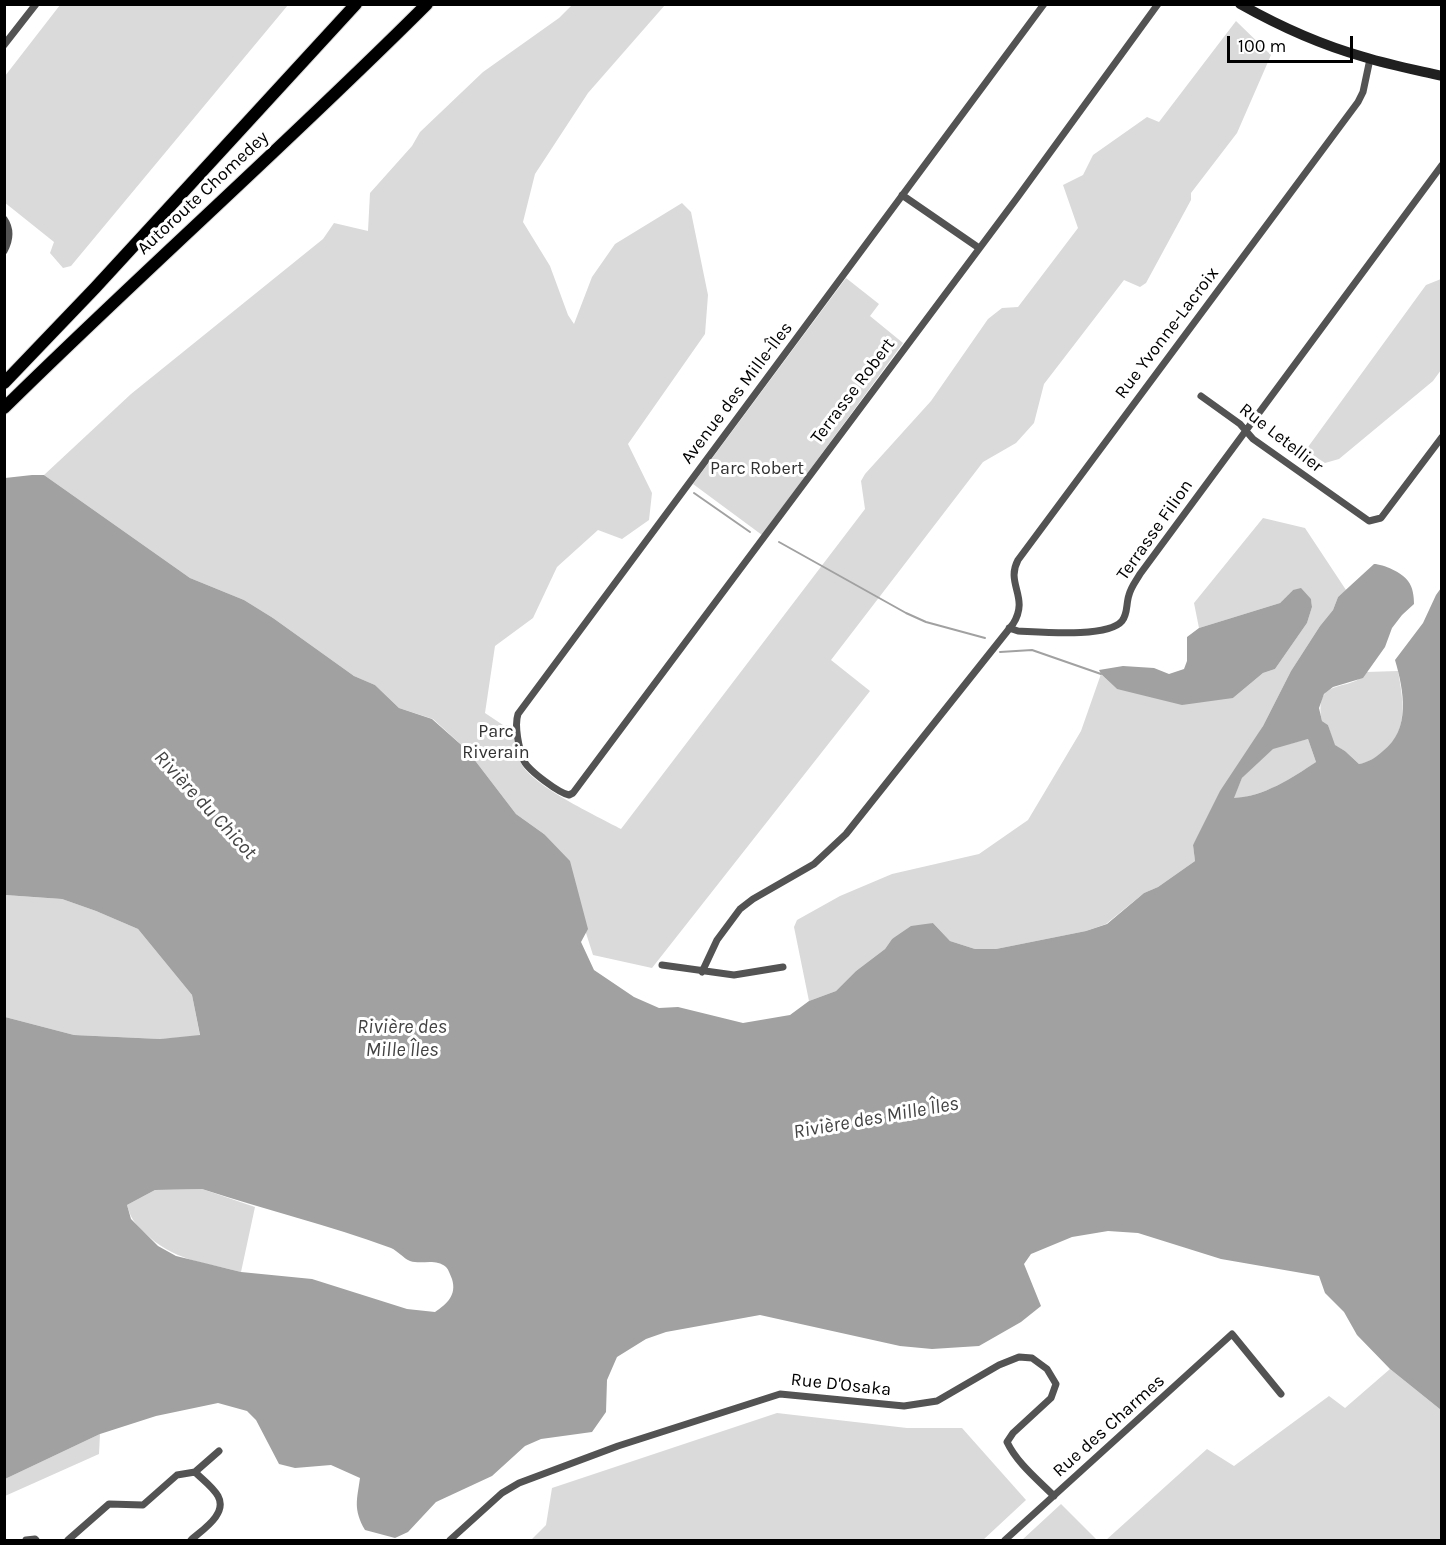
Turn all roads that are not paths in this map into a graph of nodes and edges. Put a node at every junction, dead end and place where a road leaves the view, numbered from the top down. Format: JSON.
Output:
{"nodes":[{"id":1,"x":36,"y":4,"type":"edge"},
{"id":2,"x":356,"y":4,"type":"edge"},
{"id":3,"x":427,"y":4,"type":"edge"},
{"id":4,"x":1044,"y":4,"type":"edge"},
{"id":5,"x":1158,"y":4,"type":"edge"},
{"id":6,"x":1240,"y":4,"type":"edge"},
{"id":7,"x":4,"y":45,"type":"edge"},
{"id":8,"x":1370,"y":59,"type":"junction"},
{"id":9,"x":1442,"y":76,"type":"edge"},
{"id":10,"x":1442,"y":165,"type":"edge"},
{"id":11,"x":902,"y":195,"type":"junction"},
{"id":12,"x":4,"y":219,"type":"edge"},
{"id":13,"x":979,"y":248,"type":"junction"},
{"id":14,"x":4,"y":251,"type":"edge"},
{"id":15,"x":4,"y":383,"type":"edge"},
{"id":16,"x":1201,"y":396,"type":"dead end"},
{"id":17,"x":4,"y":408,"type":"edge"},
{"id":18,"x":1245,"y":429,"type":"junction"},
{"id":19,"x":1442,"y":437,"type":"edge"},
{"id":20,"x":1009,"y":628,"type":"junction"},
{"id":21,"x":571,"y":795,"type":"joint"},
{"id":22,"x":662,"y":965,"type":"dead end"},
{"id":23,"x":783,"y":967,"type":"dead end"},
{"id":24,"x":702,"y":972,"type":"junction"},
{"id":25,"x":1281,"y":1394,"type":"dead end"},
{"id":26,"x":219,"y":1450,"type":"dead end"},
{"id":27,"x":195,"y":1472,"type":"junction"},
{"id":28,"x":1054,"y":1496,"type":"junction"},
{"id":29,"x":26,"y":1540,"type":"edge"},
{"id":30,"x":36,"y":1540,"type":"edge"},
{"id":31,"x":68,"y":1540,"type":"edge"},
{"id":32,"x":191,"y":1540,"type":"edge"},
{"id":33,"x":450,"y":1540,"type":"edge"},
{"id":34,"x":1005,"y":1540,"type":"edge"}],
"edges":[{"from":1,"to":7,"type":"street"},
{"from":2,"to":15,"type":"highway","name":"Autoroute Chomedey"},
{"from":3,"to":17,"type":"highway","name":"Autoroute Chomedey"},
{"from":4,"to":11,"type":"street","name":"Avenue des Mille-Îles"},
{"from":5,"to":13,"type":"street","name":"Terrasse Robert"},
{"from":6,"to":8,"type":"main road"},
{"from":8,"to":9,"type":"main road"},
{"from":8,"to":20,"type":"street","name":"Rue Yvonne-Lacroix"},
{"from":10,"to":18,"type":"street","name":"Terrasse Filion"},
{"from":11,"to":13,"type":"street"},
{"from":11,"to":21,"type":"street","name":"Avenue des Mille-Îles"},
{"from":12,"to":14,"type":"street"},
{"from":13,"to":21,"type":"street","name":"Terrasse Robert"},
{"from":16,"to":18,"type":"street","name":"Rue Letellier"},
{"from":18,"to":19,"type":"street","name":"Rue Letellier"},
{"from":18,"to":20,"type":"street","name":"Terrasse Filion"},
{"from":20,"to":24,"type":"street"},
{"from":22,"to":24,"type":"street"},
{"from":23,"to":24,"type":"street"},
{"from":25,"to":28,"type":"street","name":"Rue des Charmes"},
{"from":26,"to":27,"type":"street"},
{"from":27,"to":31,"type":"street"},
{"from":27,"to":32,"type":"street"},
{"from":28,"to":33,"type":"street","name":"Rue D'Osaka"},
{"from":28,"to":34,"type":"street","name":"Rue des Charmes"},
{"from":29,"to":30,"type":"street"}]}
